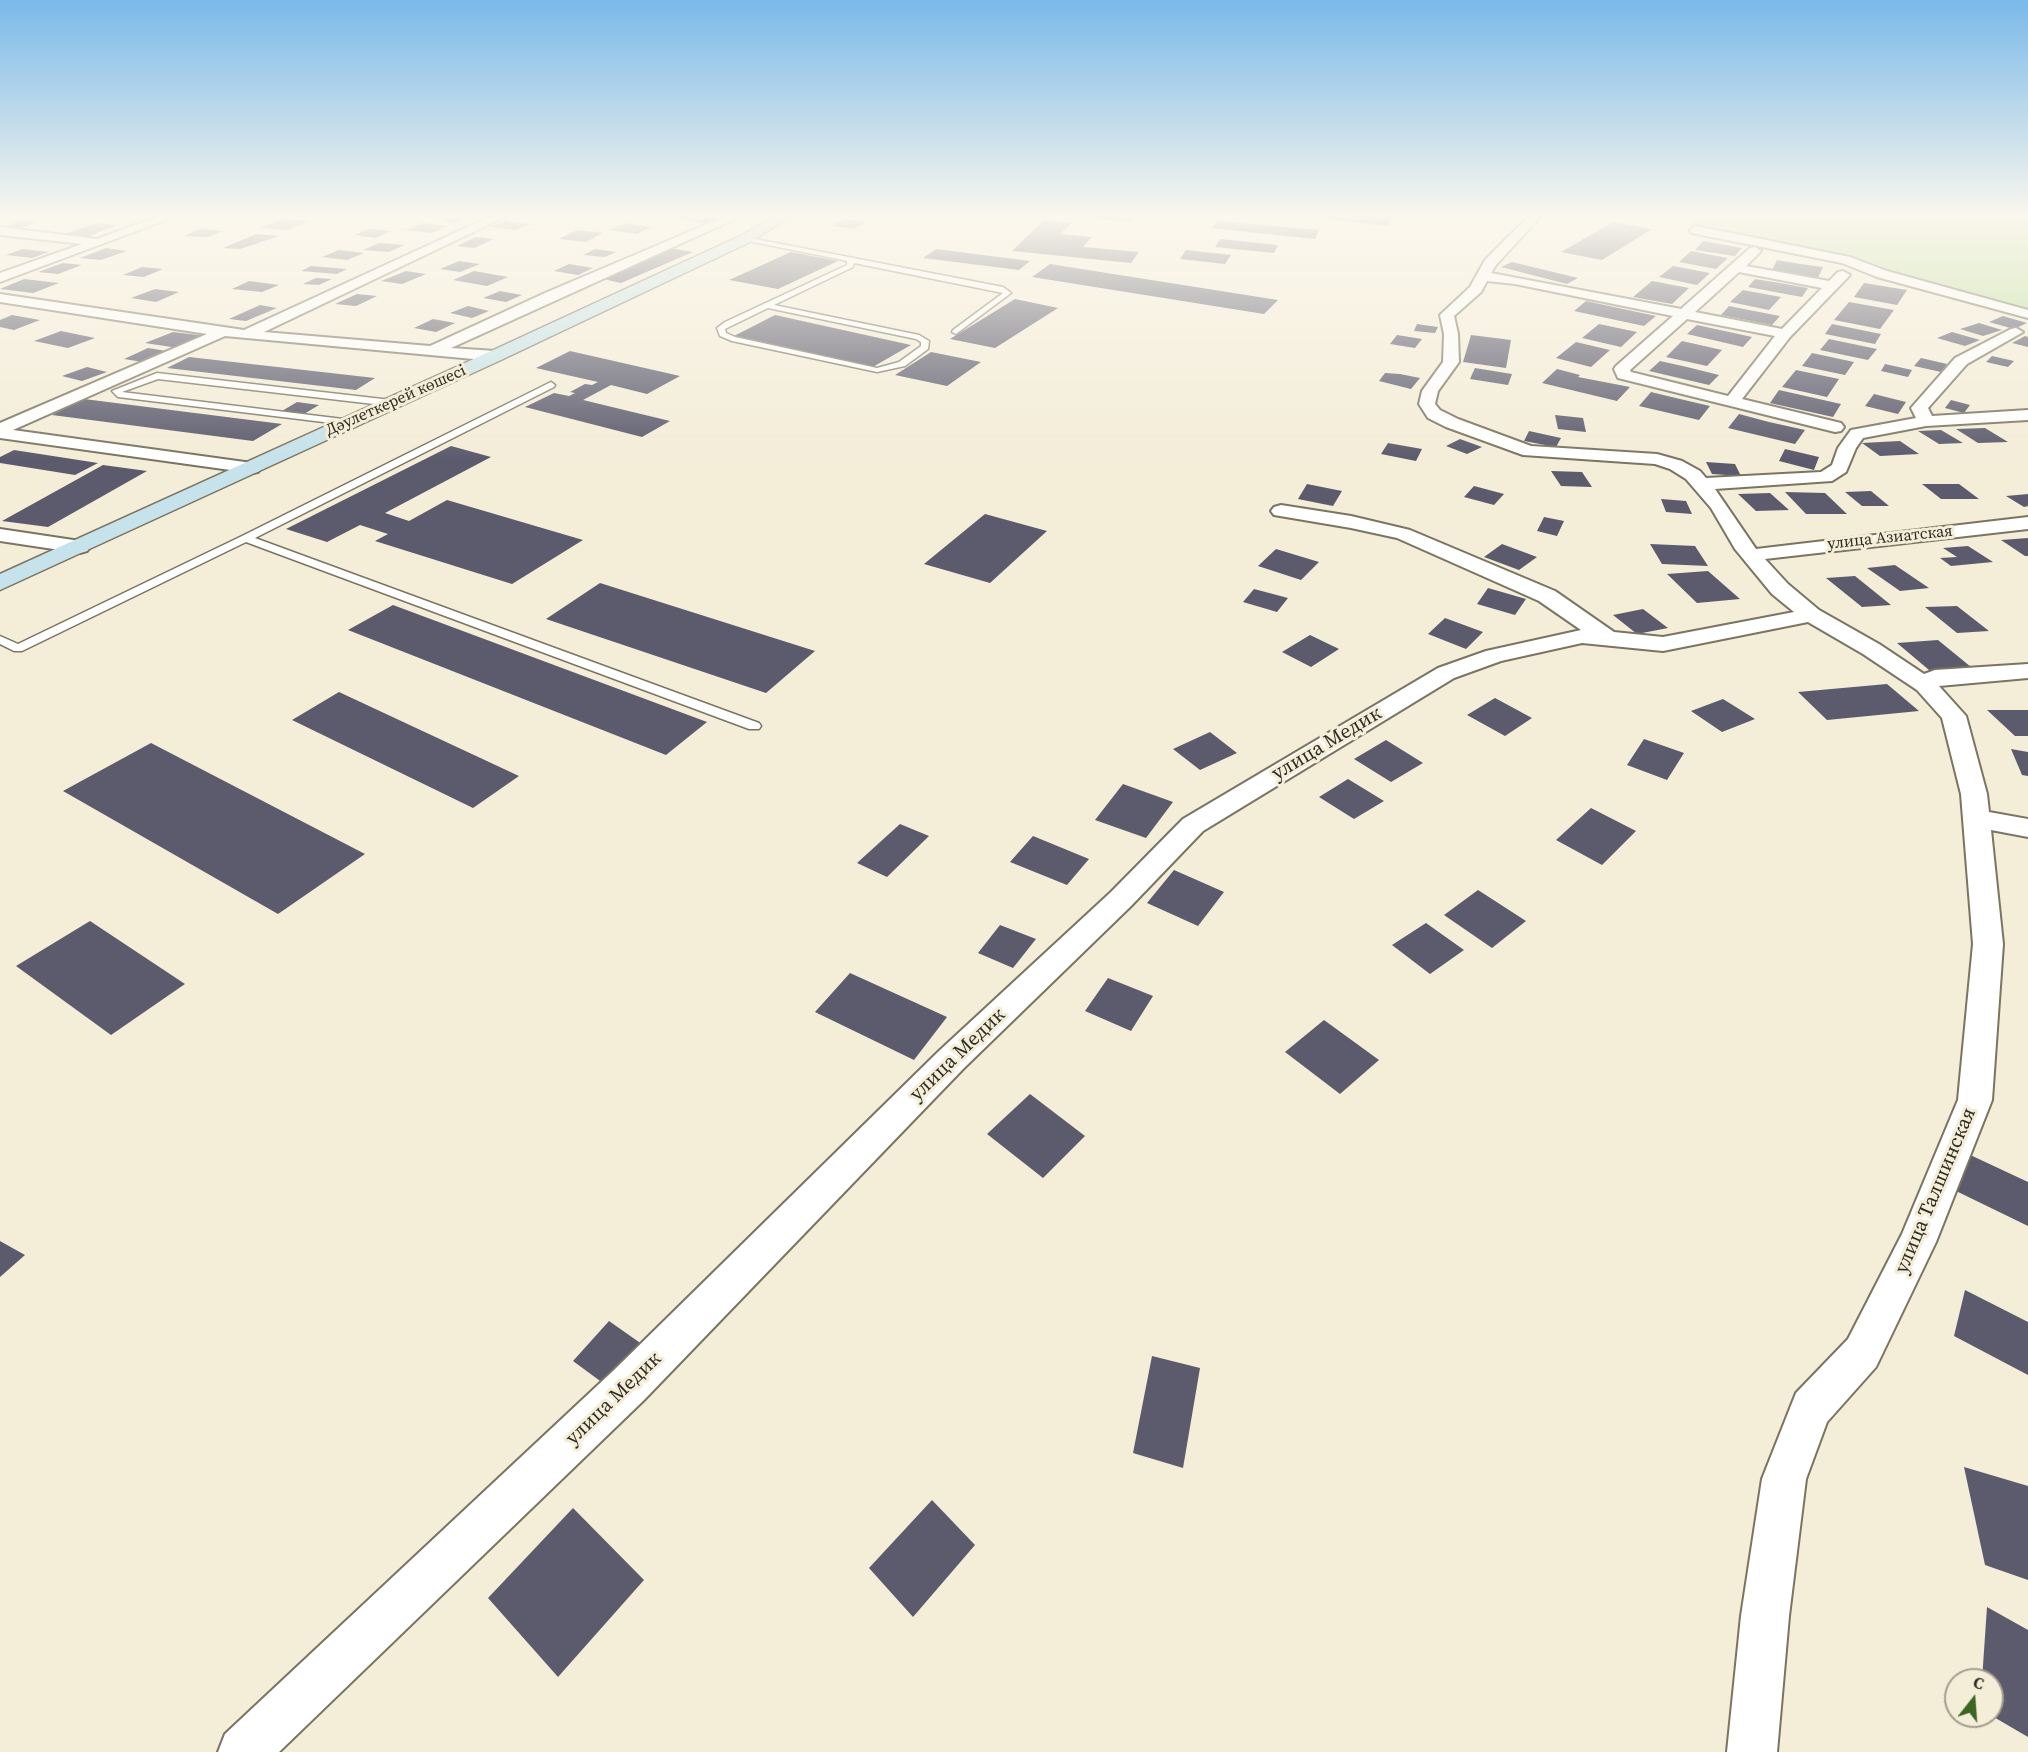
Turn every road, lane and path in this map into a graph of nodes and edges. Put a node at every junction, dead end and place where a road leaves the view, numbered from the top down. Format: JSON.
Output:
{"nodes":[{"id":1,"x":330,"y":296,"type":"edge"},
{"id":2,"x":551,"y":296,"type":"edge"},
{"id":3,"x":623,"y":296,"type":"edge"},
{"id":4,"x":790,"y":296,"type":"edge"},
{"id":5,"x":1003,"y":296,"type":"edge"},
{"id":6,"x":1468,"y":296,"type":"edge"},
{"id":7,"x":1587,"y":296,"type":"edge"},
{"id":8,"x":1705,"y":296,"type":"edge"},
{"id":9,"x":1823,"y":296,"type":"edge"},
{"id":10,"x":1961,"y":296,"type":"edge"},
{"id":11,"x":0,"y":298,"type":"edge"},
{"id":12,"x":768,"y":306,"type":"junction"},
{"id":13,"x":1684,"y":314,"type":"junction"},
{"id":14,"x":2028,"y":314,"type":"edge"},
{"id":15,"x":222,"y":332,"type":"junction"},
{"id":16,"x":956,"y":332,"type":"dead end"},
{"id":17,"x":2016,"y":332,"type":"dead end"},
{"id":18,"x":1785,"y":334,"type":"junction"},
{"id":19,"x":246,"y":335,"type":"junction"},
{"id":20,"x":432,"y":351,"type":"junction"},
{"id":21,"x":495,"y":356,"type":"junction"},
{"id":22,"x":551,"y":386,"type":"dead end"},
{"id":23,"x":1731,"y":402,"type":"junction"},
{"id":24,"x":391,"y":403,"type":"junction"},
{"id":25,"x":2028,"y":415,"type":"edge"},
{"id":26,"x":1926,"y":421,"type":"junction"},
{"id":27,"x":348,"y":422,"type":"junction"},
{"id":28,"x":1835,"y":427,"type":"dead end"},
{"id":29,"x":0,"y":431,"type":"edge"},
{"id":30,"x":252,"y":468,"type":"junction"},
{"id":31,"x":1702,"y":484,"type":"junction"},
{"id":32,"x":1281,"y":511,"type":"dead end"},
{"id":33,"x":2028,"y":523,"type":"edge"},
{"id":34,"x":0,"y":535,"type":"edge"},
{"id":35,"x":246,"y":538,"type":"junction"},
{"id":36,"x":80,"y":547,"type":"junction"},
{"id":37,"x":1752,"y":556,"type":"junction"},
{"id":38,"x":0,"y":583,"type":"edge"},
{"id":39,"x":1811,"y":615,"type":"junction"},
{"id":40,"x":1606,"y":637,"type":"junction"},
{"id":41,"x":0,"y":640,"type":"edge"},
{"id":42,"x":2028,"y":671,"type":"edge"},
{"id":43,"x":1925,"y":685,"type":"junction"},
{"id":44,"x":754,"y":726,"type":"dead end"},
{"id":45,"x":1976,"y":818,"type":"junction"},
{"id":46,"x":2028,"y":828,"type":"edge"},
{"id":47,"x":243,"y":1752,"type":"edge"},
{"id":48,"x":1752,"y":1752,"type":"edge"}],
"edges":[{"from":1,"to":19,"type":"street"},
{"from":2,"to":20,"type":"street"},
{"from":3,"to":21,"type":"main road","name":"Дәулеткерей көшесі"},
{"from":4,"to":12,"type":"lane"},
{"from":5,"to":16,"type":"lane"},
{"from":6,"to":31,"type":"street","name":"улица Талшинская"},
{"from":7,"to":13,"type":"street"},
{"from":8,"to":13,"type":"street"},
{"from":9,"to":18,"type":"street"},
{"from":10,"to":14,"type":"street"},
{"from":11,"to":15,"type":"street"},
{"from":12,"to":12,"type":"lane"},
{"from":13,"to":18,"type":"street"},
{"from":13,"to":23,"type":"street"},
{"from":15,"to":19,"type":"street"},
{"from":15,"to":29,"type":"street"},
{"from":17,"to":26,"type":"street"},
{"from":18,"to":23,"type":"street"},
{"from":19,"to":20,"type":"street"},
{"from":20,"to":21,"type":"street"},
{"from":21,"to":24,"type":"main road","name":"Дәулеткерей көшесі"},
{"from":22,"to":35,"type":"lane"},
{"from":23,"to":28,"type":"street"},
{"from":24,"to":27,"type":"main road","name":"Дәулеткерей көшесі"},
{"from":24,"to":27,"type":"lane"},
{"from":25,"to":26,"type":"street"},
{"from":26,"to":31,"type":"street"},
{"from":27,"to":30,"type":"main road","name":"Дәулеткерей көшесі"},
{"from":29,"to":30,"type":"street"},
{"from":30,"to":36,"type":"main road","name":"Дәулеткерей көшесі"},
{"from":31,"to":37,"type":"street","name":"улица Талшинская"},
{"from":32,"to":40,"type":"street"},
{"from":33,"to":37,"type":"street","name":"улица Азиатская"},
{"from":34,"to":36,"type":"street"},
{"from":35,"to":41,"type":"lane"},
{"from":35,"to":44,"type":"lane"},
{"from":36,"to":38,"type":"main road","name":"Дәулеткерей көшесі"},
{"from":37,"to":39,"type":"street","name":"улица Талшинская"},
{"from":39,"to":40,"type":"street","name":"улица Медик"},
{"from":39,"to":43,"type":"street","name":"улица Талшинская"},
{"from":40,"to":47,"type":"street","name":"улица Медик"},
{"from":42,"to":43,"type":"street"},
{"from":43,"to":45,"type":"street","name":"улица Талшинская"},
{"from":45,"to":46,"type":"street"},
{"from":45,"to":48,"type":"street","name":"улица Талшинская"}]}
